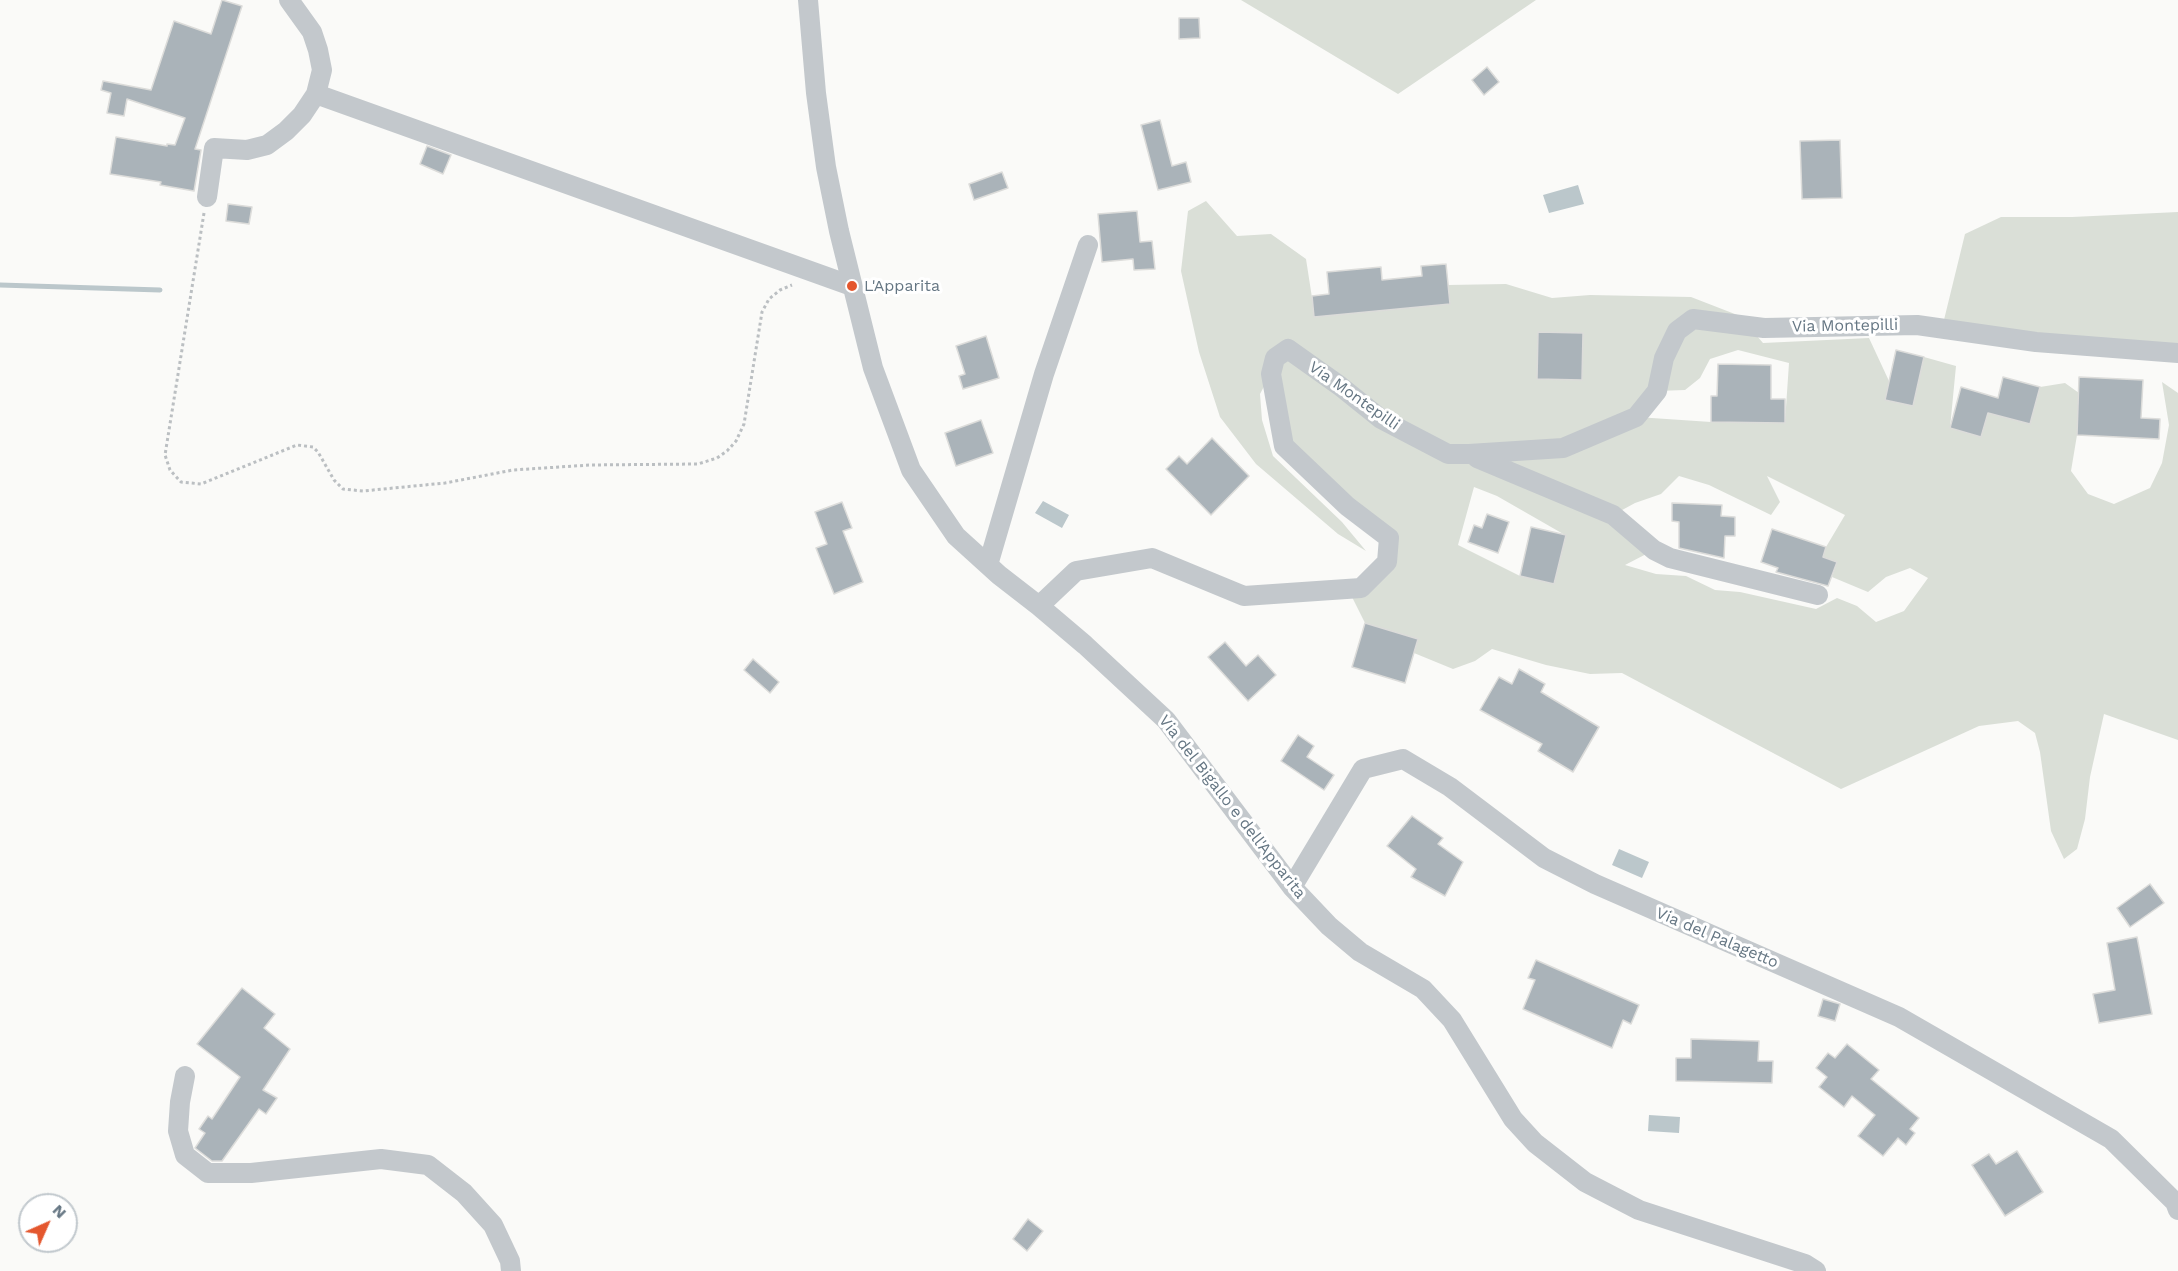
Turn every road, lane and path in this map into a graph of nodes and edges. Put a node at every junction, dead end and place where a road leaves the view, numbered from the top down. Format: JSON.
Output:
{"nodes":[{"id":1,"x":289,"y":0,"type":"edge"},
{"id":2,"x":808,"y":0,"type":"edge"},
{"id":3,"x":316,"y":94,"type":"junction"},
{"id":4,"x":207,"y":197,"type":"joint"},
{"id":5,"x":1088,"y":244,"type":"dead end"},
{"id":6,"x":804,"y":268,"type":"junction"},
{"id":7,"x":852,"y":286,"type":"junction"},
{"id":8,"x":2178,"y":353,"type":"edge"},
{"id":9,"x":1468,"y":454,"type":"junction"},
{"id":10,"x":988,"y":565,"type":"junction"},
{"id":11,"x":1818,"y":595,"type":"dead end"},
{"id":12,"x":1039,"y":606,"type":"junction"},
{"id":13,"x":1292,"y":887,"type":"junction"},
{"id":14,"x":185,"y":1076,"type":"dead end"},
{"id":15,"x":2177,"y":1204,"type":"edge"},
{"id":16,"x":511,"y":1271,"type":"edge"},
{"id":17,"x":1816,"y":1271,"type":"edge"}],
"edges":[{"from":1,"to":3,"type":"street"},
{"from":2,"to":7,"type":"street","name":"Via del Bigallo e dell'Apparita"},
{"from":3,"to":4,"type":"street"},
{"from":3,"to":6,"type":"street"},
{"from":4,"to":6,"type":"path"},
{"from":5,"to":10,"type":"street"},
{"from":6,"to":7,"type":"street"},
{"from":7,"to":10,"type":"street","name":"Via del Bigallo e dell'Apparita"},
{"from":8,"to":9,"type":"street","name":"Via Montepilli"},
{"from":9,"to":11,"type":"street"},
{"from":9,"to":12,"type":"street","name":"Via Montepilli"},
{"from":10,"to":12,"type":"street","name":"Via del Bigallo e dell'Apparita"},
{"from":12,"to":13,"type":"street","name":"Via del Bigallo e dell'Apparita"},
{"from":13,"to":15,"type":"street","name":"Via del Palagetto"},
{"from":13,"to":17,"type":"street","name":"Via del Bigallo e dell'Apparita"},
{"from":14,"to":16,"type":"street"}]}
